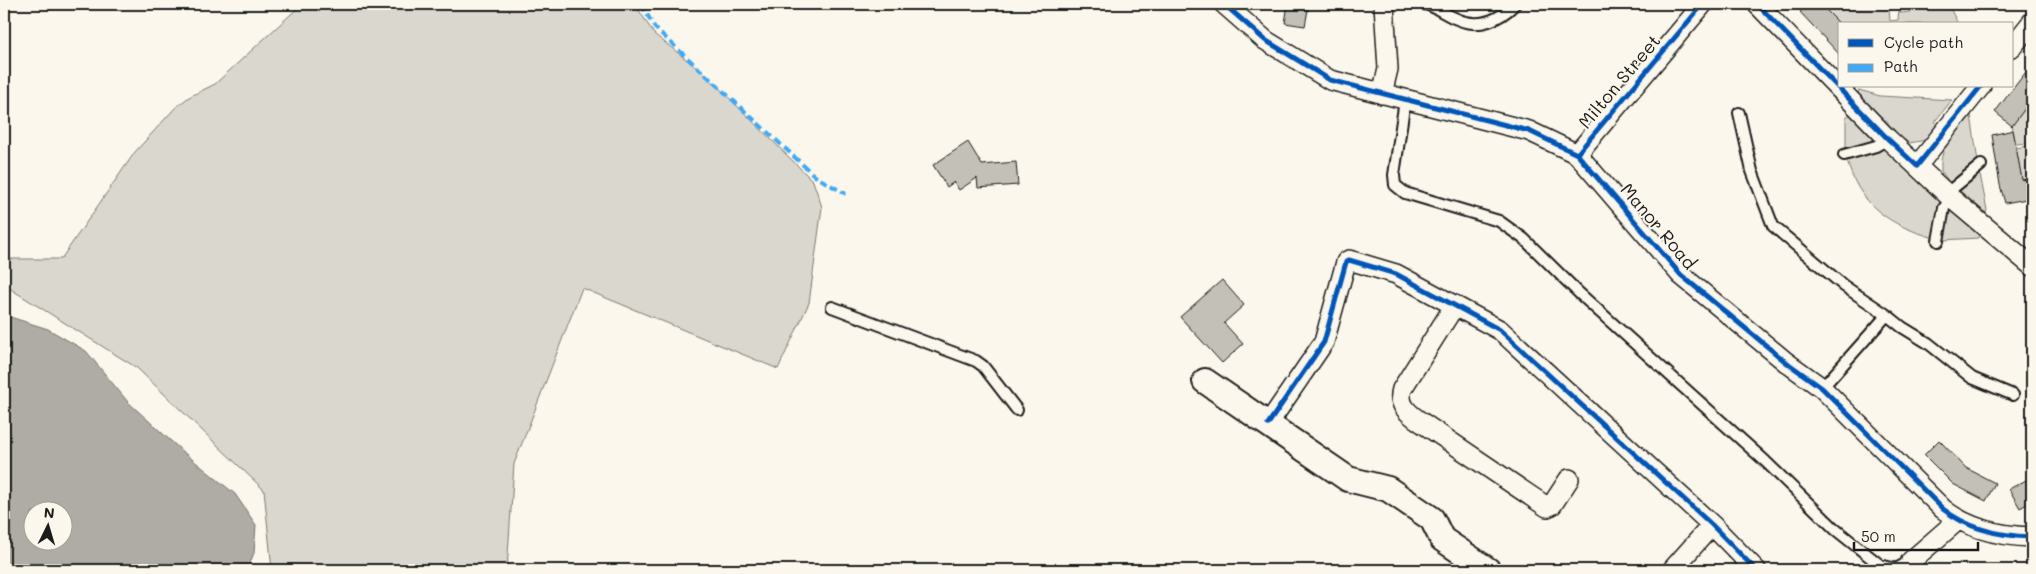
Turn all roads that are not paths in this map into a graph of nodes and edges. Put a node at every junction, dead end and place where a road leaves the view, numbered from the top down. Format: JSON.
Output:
{"nodes":[{"id":1,"x":1224,"y":4,"type":"edge"},
{"id":2,"x":1384,"y":4,"type":"edge"},
{"id":3,"x":1424,"y":4,"type":"edge"},
{"id":4,"x":1515,"y":4,"type":"edge"},
{"id":5,"x":1703,"y":4,"type":"edge"},
{"id":6,"x":1757,"y":4,"type":"edge"},
{"id":7,"x":2032,"y":22,"type":"edge"},
{"id":8,"x":2014,"y":44,"type":"edge"},
{"id":9,"x":1838,"y":87,"type":"edge"},
{"id":10,"x":1839,"y":88,"type":"edge"},
{"id":11,"x":1979,"y":88,"type":"edge"},
{"id":12,"x":1382,"y":94,"type":"junction"},
{"id":13,"x":1405,"y":100,"type":"junction"},
{"id":14,"x":1739,"y":112,"type":"dead end"},
{"id":15,"x":1888,"y":139,"type":"junction"},
{"id":16,"x":1577,"y":154,"type":"junction"},
{"id":17,"x":1844,"y":154,"type":"dead end"},
{"id":18,"x":1981,"y":165,"type":"dead end"},
{"id":19,"x":1917,"y":166,"type":"junction"},
{"id":20,"x":1949,"y":196,"type":"junction"},
{"id":21,"x":1938,"y":241,"type":"dead end"},
{"id":22,"x":2032,"y":266,"type":"edge"},
{"id":23,"x":1455,"y":305,"type":"junction"},
{"id":24,"x":832,"y":307,"type":"dead end"},
{"id":25,"x":1887,"y":315,"type":"junction"},
{"id":26,"x":1205,"y":381,"type":"dead end"},
{"id":27,"x":1822,"y":388,"type":"junction"},
{"id":28,"x":2012,"y":395,"type":"dead end"},
{"id":29,"x":1017,"y":410,"type":"dead end"},
{"id":30,"x":1268,"y":424,"type":"junction"},
{"id":31,"x":1569,"y":479,"type":"dead end"},
{"id":32,"x":1958,"y":520,"type":"junction"},
{"id":33,"x":1712,"y":525,"type":"junction"},
{"id":34,"x":2032,"y":537,"type":"edge"},
{"id":35,"x":1912,"y":565,"type":"edge"},
{"id":36,"x":1488,"y":570,"type":"edge"},
{"id":37,"x":1672,"y":570,"type":"edge"},
{"id":38,"x":1756,"y":570,"type":"edge"}],
"edges":[{"from":1,"to":12,"type":"street","name":"Manor Road"},
{"from":2,"to":12,"type":"street"},
{"from":3,"to":4,"type":"lane"},
{"from":5,"to":16,"type":"street","name":"Milton Street"},
{"from":6,"to":9,"type":"street"},
{"from":7,"to":8,"type":"street"},
{"from":10,"to":15,"type":"street"},
{"from":11,"to":19,"type":"street"},
{"from":12,"to":13,"type":"street","name":"Manor Road"},
{"from":13,"to":16,"type":"street","name":"Manor Road"},
{"from":13,"to":35,"type":"lane"},
{"from":14,"to":25,"type":"lane"},
{"from":15,"to":17,"type":"lane"},
{"from":15,"to":19,"type":"street"},
{"from":16,"to":27,"type":"street","name":"Manor Road"},
{"from":18,"to":20,"type":"lane"},
{"from":19,"to":20,"type":"street"},
{"from":20,"to":21,"type":"lane"},
{"from":20,"to":22,"type":"street"},
{"from":23,"to":30,"type":"street"},
{"from":23,"to":31,"type":"street"},
{"from":23,"to":33,"type":"street"},
{"from":24,"to":29,"type":"lane"},
{"from":25,"to":27,"type":"lane"},
{"from":25,"to":28,"type":"lane"},
{"from":26,"to":30,"type":"street"},
{"from":27,"to":32,"type":"street","name":"Manor Road"},
{"from":30,"to":36,"type":"street"},
{"from":32,"to":34,"type":"street","name":"Manor Road"},
{"from":32,"to":35,"type":"street"},
{"from":33,"to":37,"type":"street"},
{"from":33,"to":38,"type":"street"}]}
